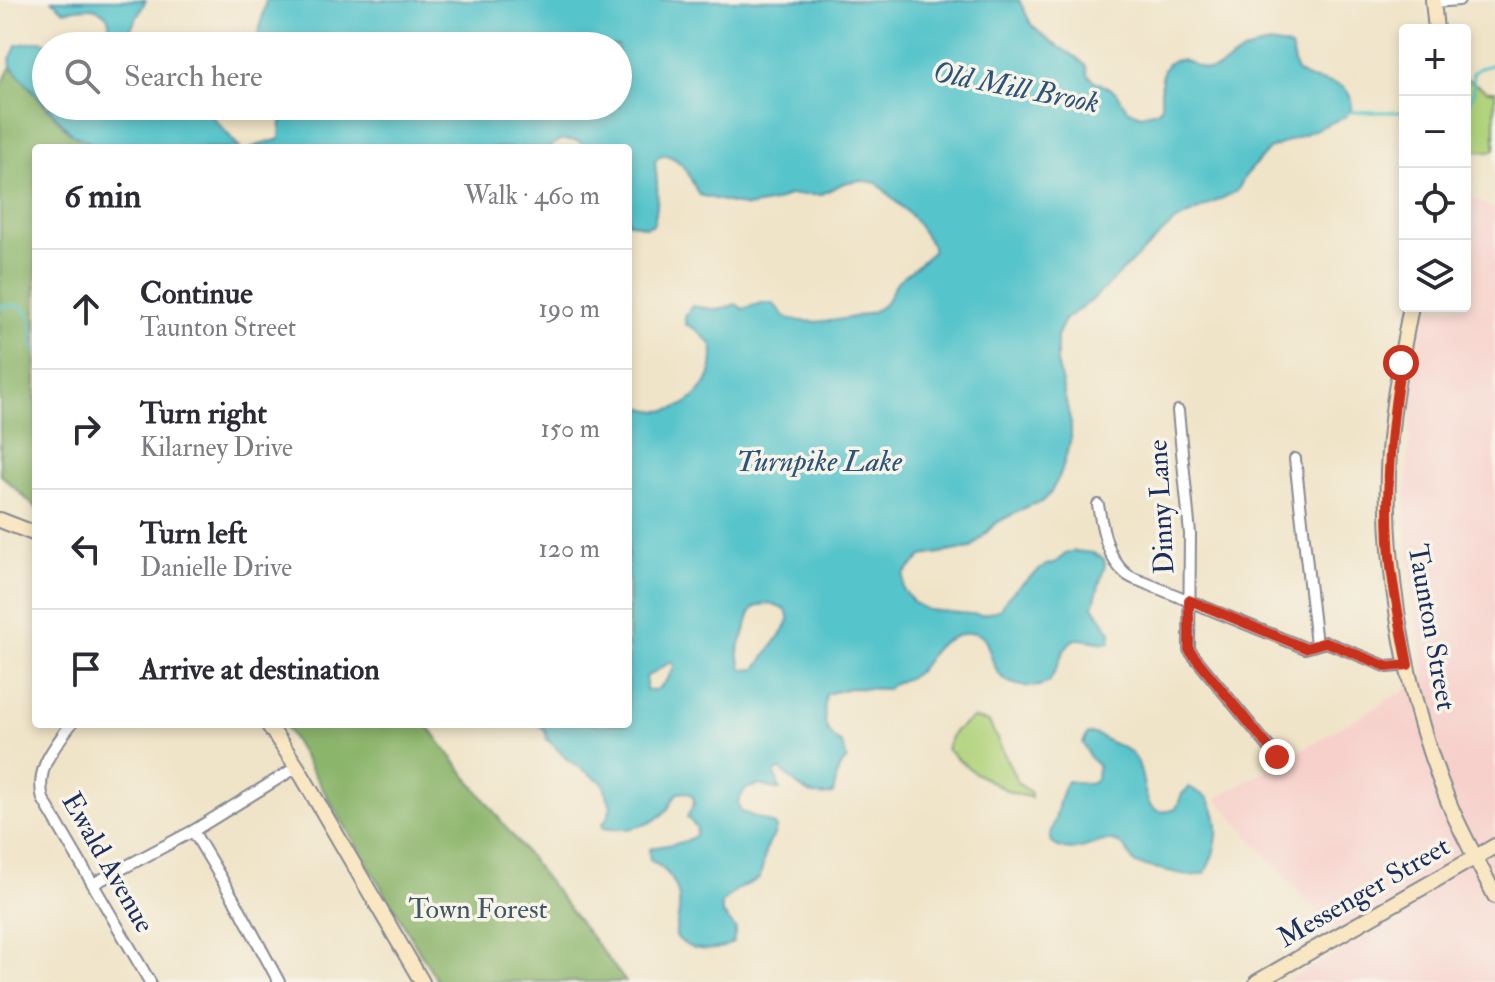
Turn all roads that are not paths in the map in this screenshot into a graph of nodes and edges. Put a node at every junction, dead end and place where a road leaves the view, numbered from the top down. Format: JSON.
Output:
{"nodes":[{"id":1,"x":1459,"y":0,"type":"edge"},
{"id":2,"x":1433,"y":1,"type":"edge"},
{"id":3,"x":1435,"y":24,"type":"edge"},
{"id":4,"x":1410,"y":312,"type":"edge"},
{"id":5,"x":1178,"y":411,"type":"dead end"},
{"id":6,"x":1295,"y":459,"type":"dead end"},
{"id":7,"x":1098,"y":505,"type":"dead end"},
{"id":8,"x":0,"y":520,"type":"edge"},
{"id":9,"x":32,"y":532,"type":"edge"},
{"id":10,"x":1189,"y":600,"type":"junction"},
{"id":11,"x":1316,"y":644,"type":"junction"},
{"id":12,"x":1408,"y":665,"type":"junction"},
{"id":13,"x":68,"y":728,"type":"edge"},
{"id":14,"x":271,"y":728,"type":"edge"},
{"id":15,"x":1277,"y":757,"type":"dead end"},
{"id":16,"x":297,"y":767,"type":"junction"},
{"id":17,"x":193,"y":831,"type":"junction"},
{"id":18,"x":1495,"y":846,"type":"edge"},
{"id":19,"x":1475,"y":855,"type":"junction"},
{"id":20,"x":93,"y":884,"type":"junction"},
{"id":21,"x":1495,"y":896,"type":"edge"},
{"id":22,"x":150,"y":982,"type":"edge"},
{"id":23,"x":279,"y":982,"type":"edge"},
{"id":24,"x":422,"y":982,"type":"edge"},
{"id":25,"x":1257,"y":982,"type":"edge"}],
"edges":[{"from":1,"to":2,"type":"street"},
{"from":2,"to":3,"type":"main road"},
{"from":4,"to":12,"type":"main road","name":"Taunton Street"},
{"from":5,"to":10,"type":"street","name":"Dinny Lane"},
{"from":6,"to":11,"type":"street"},
{"from":7,"to":10,"type":"street"},
{"from":8,"to":9,"type":"main road"},
{"from":10,"to":11,"type":"street"},
{"from":10,"to":15,"type":"street","name":"Dinny Lane"},
{"from":11,"to":12,"type":"street"},
{"from":12,"to":19,"type":"main road","name":"Taunton Street"},
{"from":13,"to":20,"type":"street","name":"Ewald Avenue"},
{"from":14,"to":16,"type":"main road"},
{"from":16,"to":17,"type":"street"},
{"from":16,"to":24,"type":"main road"},
{"from":17,"to":20,"type":"street"},
{"from":17,"to":23,"type":"street"},
{"from":18,"to":19,"type":"main road","name":"Messenger Street"},
{"from":19,"to":21,"type":"main road","name":"Taunton Street"},
{"from":19,"to":25,"type":"main road","name":"Messenger Street"},
{"from":20,"to":22,"type":"street","name":"Ewald Avenue"}]}
